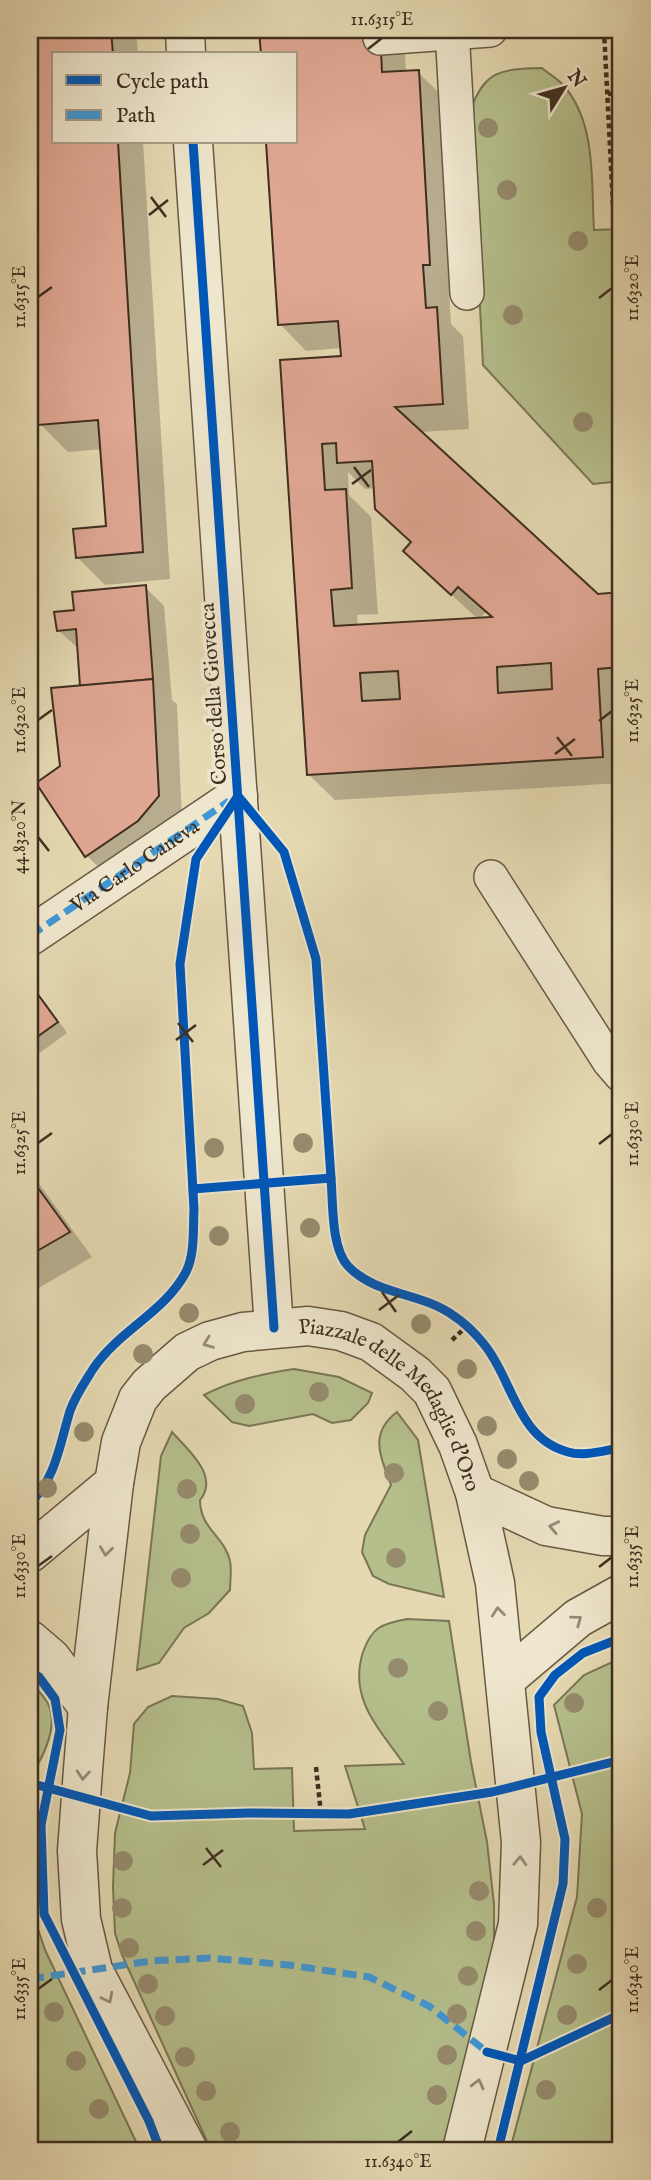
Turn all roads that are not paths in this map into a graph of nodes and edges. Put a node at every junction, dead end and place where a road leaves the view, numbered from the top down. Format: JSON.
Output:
{"nodes":[{"id":1,"x":185,"y":30,"type":"edge"},
{"id":2,"x":490,"y":30,"type":"edge"},
{"id":3,"x":452,"y":31,"type":"edge"},
{"id":4,"x":380,"y":38,"type":"dead end"},
{"id":5,"x":186,"y":52,"type":"edge"},
{"id":6,"x":192,"y":144,"type":"edge"},
{"id":7,"x":467,"y":293,"type":"dead end"},
{"id":8,"x":238,"y":796,"type":"junction"},
{"id":9,"x":491,"y":877,"type":"dead end"},
{"id":10,"x":30,"y":936,"type":"edge"},
{"id":11,"x":621,"y":1075,"type":"edge"},
{"id":12,"x":274,"y":1328,"type":"junction"},
{"id":13,"x":114,"y":1483,"type":"junction"},
{"id":14,"x":475,"y":1493,"type":"junction"},
{"id":15,"x":621,"y":1536,"type":"edge"},
{"id":16,"x":30,"y":1553,"type":"edge"},
{"id":17,"x":621,"y":1594,"type":"edge"},
{"id":18,"x":30,"y":1640,"type":"edge"},
{"id":19,"x":506,"y":1679,"type":"junction"},
{"id":20,"x":88,"y":1707,"type":"junction"},
{"id":21,"x":188,"y":2150,"type":"edge"},
{"id":22,"x":461,"y":2150,"type":"edge"}],
"edges":[{"from":1,"to":5,"type":"street"},
{"from":2,"to":3,"type":"lane"},
{"from":3,"to":4,"type":"lane"},
{"from":3,"to":7,"type":"lane"},
{"from":6,"to":8,"type":"street","name":"Corso della Giovecca"},
{"from":8,"to":10,"type":"street","name":"Via Carlo Caneva"},
{"from":8,"to":12,"type":"street","name":"Corso della Giovecca"},
{"from":9,"to":11,"type":"lane"},
{"from":12,"to":13,"type":"street","name":"Piazzale delle Medaglie d'Oro","one_way":true},
{"from":12,"to":14,"type":"street","name":"Piazzale delle Medaglie d'Oro"},
{"from":13,"to":16,"type":"street"},
{"from":13,"to":20,"type":"street","name":"Piazzale delle Medaglie d'Oro","one_way":true},
{"from":15,"to":14,"type":"street","one_way":true},
{"from":19,"to":14,"type":"street","name":"Piazzale delle Medaglie d'Oro","one_way":true},
{"from":19,"to":17,"type":"street","one_way":true},
{"from":18,"to":20,"type":"street"},
{"from":22,"to":19,"type":"street","name":"Piazzale delle Medaglie d'Oro","one_way":true},
{"from":20,"to":21,"type":"street","name":"Piazzale delle Medaglie d'Oro","one_way":true}]}
